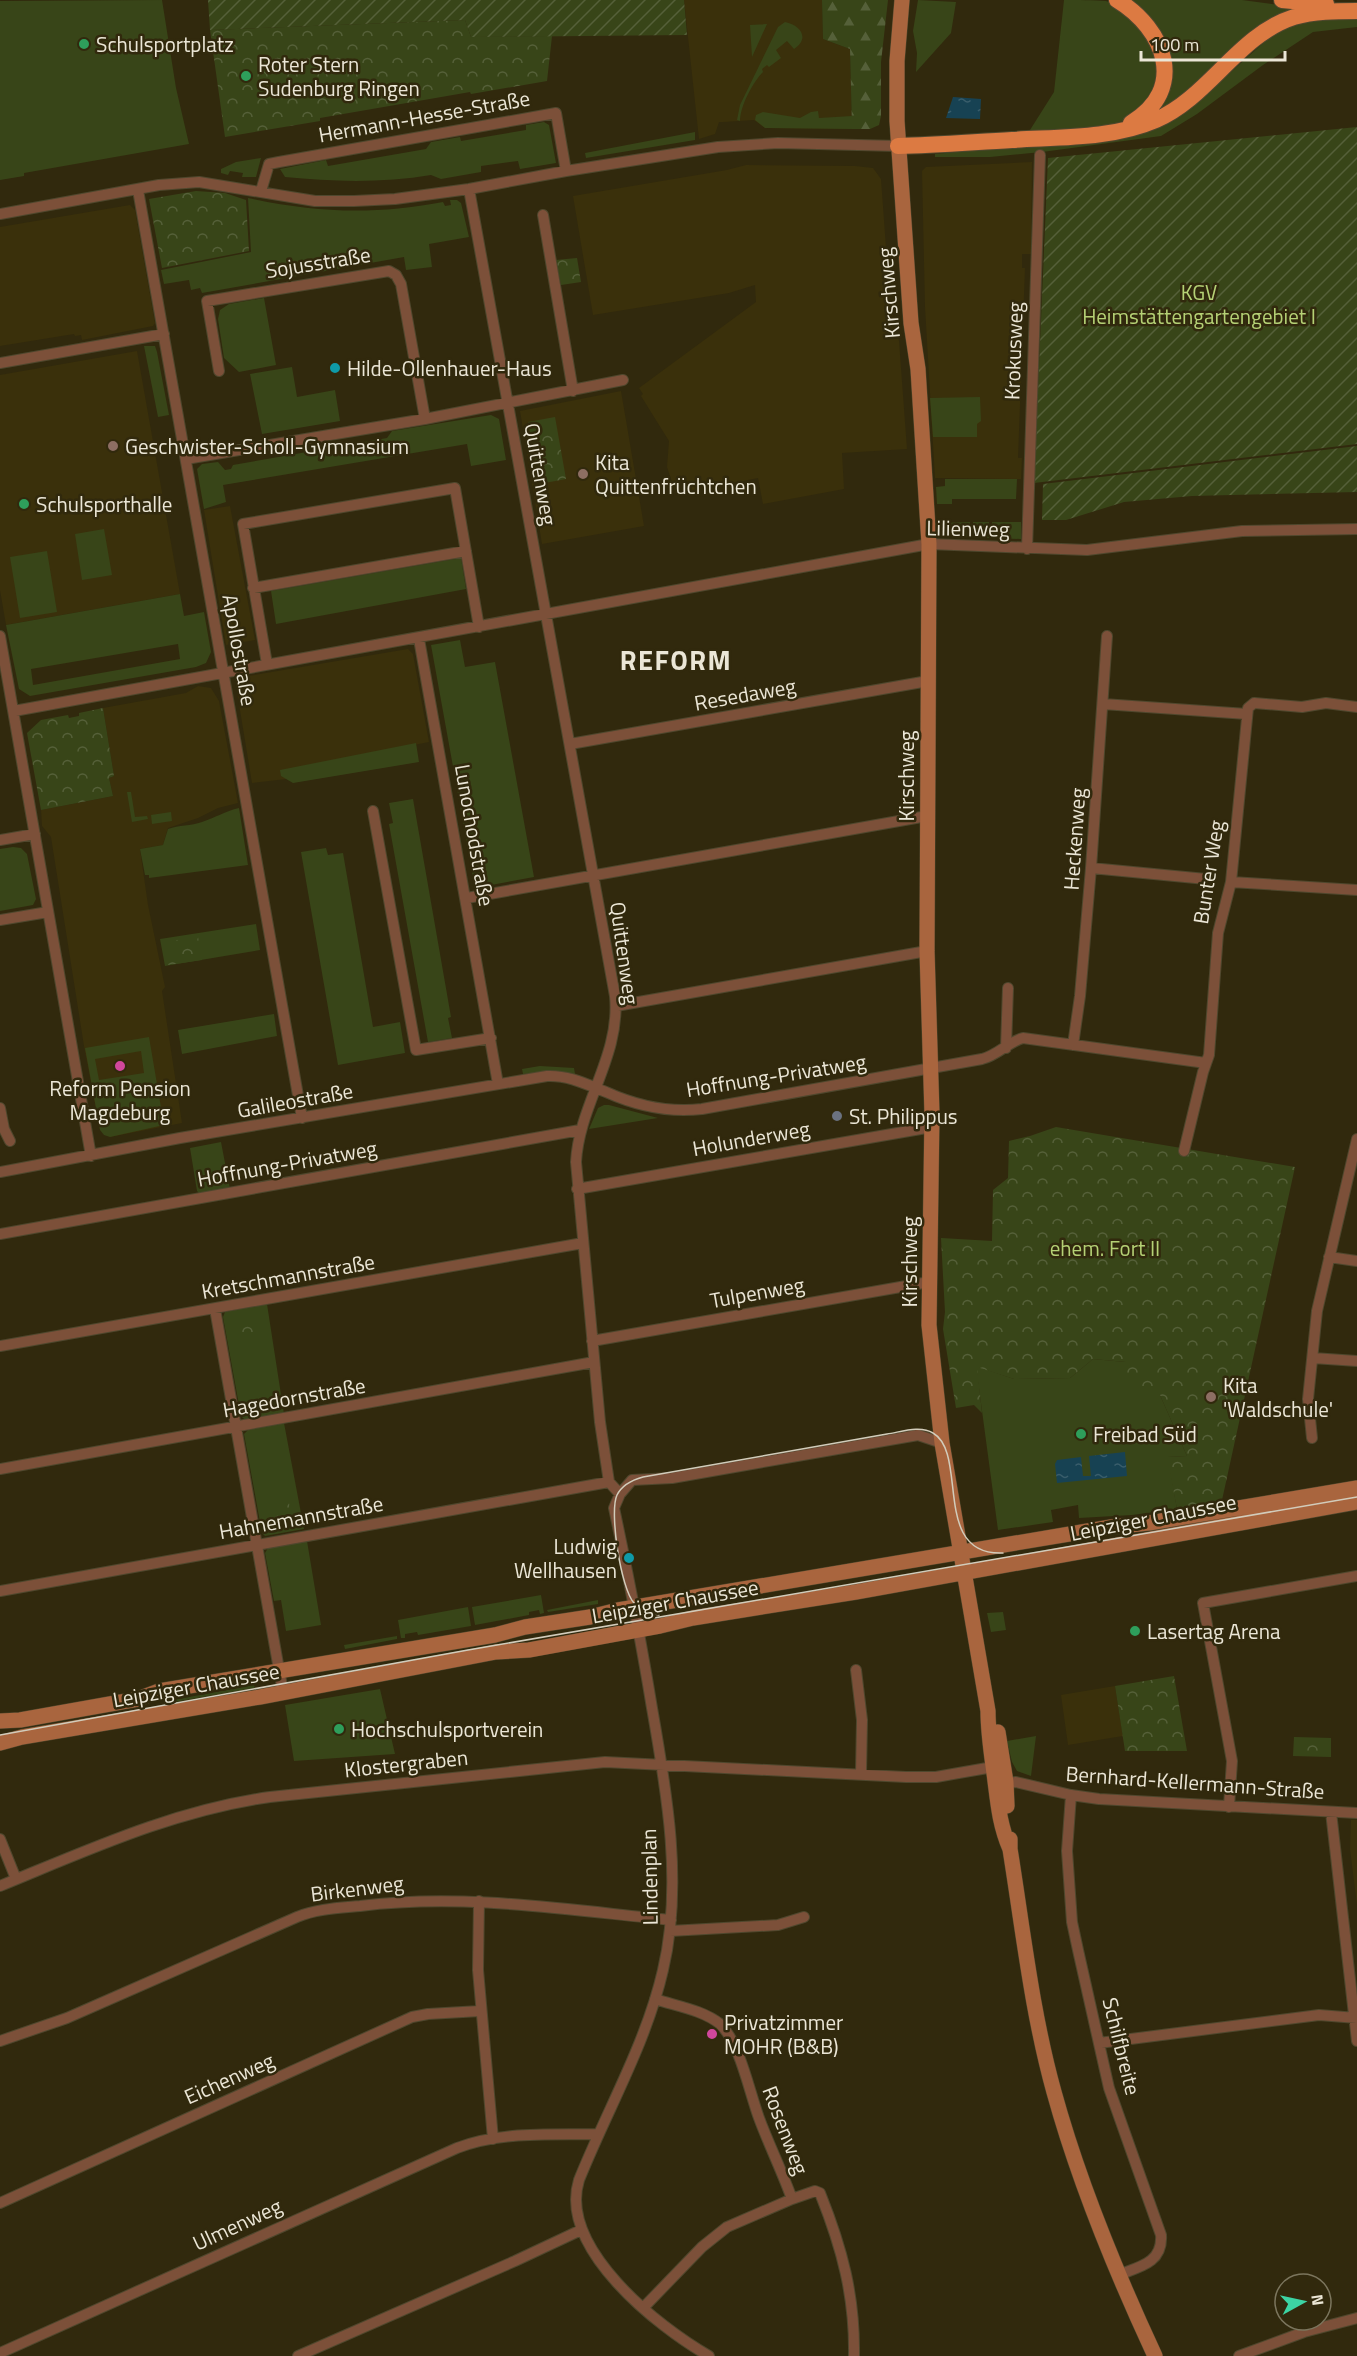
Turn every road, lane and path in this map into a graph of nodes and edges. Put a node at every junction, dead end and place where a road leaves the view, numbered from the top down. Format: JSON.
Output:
{"nodes":[{"id":1,"x":902,"y":0,"type":"edge"},
{"id":2,"x":1117,"y":0,"type":"edge"},
{"id":3,"x":1282,"y":0,"type":"edge"},
{"id":4,"x":1357,"y":4,"type":"edge"},
{"id":5,"x":1357,"y":11,"type":"edge"},
{"id":6,"x":1112,"y":132,"type":"junction"},
{"id":7,"x":898,"y":146,"type":"junction"},
{"id":8,"x":1040,"y":155,"type":"dead end"},
{"id":9,"x":566,"y":171,"type":"junction"},
{"id":10,"x":469,"y":189,"type":"junction"},
{"id":11,"x":138,"y":190,"type":"junction"},
{"id":12,"x":261,"y":191,"type":"junction"},
{"id":13,"x":0,"y":214,"type":"edge"},
{"id":14,"x":543,"y":214,"type":"dead end"},
{"id":15,"x":164,"y":334,"type":"junction"},
{"id":16,"x":0,"y":363,"type":"edge"},
{"id":17,"x":219,"y":371,"type":"dead end"},
{"id":18,"x":623,"y":380,"type":"dead end"},
{"id":19,"x":573,"y":391,"type":"junction"},
{"id":20,"x":508,"y":403,"type":"junction"},
{"id":21,"x":425,"y":419,"type":"junction"},
{"id":22,"x":186,"y":459,"type":"junction"},
{"id":23,"x":1357,"y":530,"type":"edge"},
{"id":24,"x":929,"y":544,"type":"junction"},
{"id":25,"x":1027,"y":549,"type":"junction"},
{"id":26,"x":466,"y":551,"type":"junction"},
{"id":27,"x":253,"y":588,"type":"junction"},
{"id":28,"x":546,"y":613,"type":"junction"},
{"id":29,"x":479,"y":627,"type":"junction"},
{"id":30,"x":0,"y":636,"type":"edge"},
{"id":31,"x":1107,"y":636,"type":"dead end"},
{"id":32,"x":419,"y":639,"type":"junction"},
{"id":33,"x":267,"y":664,"type":"junction"},
{"id":34,"x":224,"y":672,"type":"junction"},
{"id":35,"x":928,"y":681,"type":"junction"},
{"id":36,"x":1103,"y":704,"type":"junction"},
{"id":37,"x":1357,"y":707,"type":"edge"},
{"id":38,"x":14,"y":711,"type":"junction"},
{"id":39,"x":1247,"y":714,"type":"junction"},
{"id":40,"x":570,"y":744,"type":"junction"},
{"id":41,"x":373,"y":811,"type":"dead end"},
{"id":42,"x":927,"y":816,"type":"junction"},
{"id":43,"x":35,"y":834,"type":"junction"},
{"id":44,"x":0,"y":840,"type":"edge"},
{"id":45,"x":1091,"y":868,"type":"junction"},
{"id":46,"x":593,"y":875,"type":"junction"},
{"id":47,"x":1206,"y":879,"type":"dead end"},
{"id":48,"x":1231,"y":882,"type":"junction"},
{"id":49,"x":1357,"y":890,"type":"edge"},
{"id":50,"x":467,"y":898,"type":"junction"},
{"id":51,"x":48,"y":912,"type":"junction"},
{"id":52,"x":0,"y":920,"type":"edge"},
{"id":53,"x":927,"y":951,"type":"junction"},
{"id":54,"x":1008,"y":988,"type":"dead end"},
{"id":55,"x":616,"y":1006,"type":"junction"},
{"id":56,"x":491,"y":1038,"type":"junction"},
{"id":57,"x":1073,"y":1045,"type":"junction"},
{"id":58,"x":1006,"y":1048,"type":"junction"},
{"id":59,"x":1206,"y":1063,"type":"junction"},
{"id":60,"x":930,"y":1068,"type":"junction"},
{"id":61,"x":498,"y":1084,"type":"junction"},
{"id":62,"x":596,"y":1088,"type":"junction"},
{"id":63,"x":0,"y":1108,"type":"edge"},
{"id":64,"x":302,"y":1118,"type":"junction"},
{"id":65,"x":932,"y":1127,"type":"junction"},
{"id":66,"x":580,"y":1130,"type":"junction"},
{"id":67,"x":1357,"y":1139,"type":"edge"},
{"id":68,"x":10,"y":1141,"type":"dead end"},
{"id":69,"x":1184,"y":1151,"type":"dead end"},
{"id":70,"x":91,"y":1156,"type":"junction"},
{"id":71,"x":0,"y":1172,"type":"edge"},
{"id":72,"x":577,"y":1189,"type":"junction"},
{"id":73,"x":0,"y":1234,"type":"edge"},
{"id":74,"x":583,"y":1243,"type":"junction"},
{"id":75,"x":1329,"y":1257,"type":"junction"},
{"id":76,"x":1357,"y":1261,"type":"edge"},
{"id":77,"x":929,"y":1282,"type":"junction"},
{"id":78,"x":215,"y":1309,"type":"junction"},
{"id":79,"x":592,"y":1341,"type":"junction"},
{"id":80,"x":0,"y":1346,"type":"edge"},
{"id":81,"x":1312,"y":1358,"type":"junction"},
{"id":82,"x":1357,"y":1361,"type":"edge"},
{"id":83,"x":594,"y":1362,"type":"junction"},
{"id":84,"x":236,"y":1427,"type":"junction"},
{"id":85,"x":1312,"y":1438,"type":"dead end"},
{"id":86,"x":942,"y":1443,"type":"junction"},
{"id":87,"x":0,"y":1469,"type":"edge"},
{"id":88,"x":609,"y":1482,"type":"junction"},
{"id":89,"x":1357,"y":1488,"type":"edge"},
{"id":90,"x":620,"y":1494,"type":"junction"},
{"id":91,"x":1357,"y":1502,"type":"edge"},
{"id":92,"x":257,"y":1545,"type":"junction"},
{"id":93,"x":962,"y":1551,"type":"junction"},
{"id":94,"x":966,"y":1573,"type":"junction"},
{"id":95,"x":1357,"y":1576,"type":"edge"},
{"id":96,"x":0,"y":1591,"type":"edge"},
{"id":97,"x":634,"y":1609,"type":"junction"},
{"id":98,"x":639,"y":1630,"type":"junction"},
{"id":99,"x":279,"y":1671,"type":"junction"},
{"id":100,"x":856,"y":1671,"type":"dead end"},
{"id":101,"x":283,"y":1692,"type":"junction"},
{"id":102,"x":988,"y":1711,"type":"junction"},
{"id":103,"x":0,"y":1721,"type":"edge"},
{"id":104,"x":0,"y":1743,"type":"edge"},
{"id":105,"x":662,"y":1764,"type":"junction"},
{"id":106,"x":993,"y":1767,"type":"junction"},
{"id":107,"x":861,"y":1774,"type":"junction"},
{"id":108,"x":1001,"y":1783,"type":"junction"},
{"id":109,"x":1071,"y":1795,"type":"junction"},
{"id":110,"x":1229,"y":1807,"type":"junction"},
{"id":111,"x":1332,"y":1812,"type":"junction"},
{"id":112,"x":1357,"y":1813,"type":"edge"},
{"id":113,"x":0,"y":1839,"type":"edge"},
{"id":114,"x":16,"y":1879,"type":"junction"},
{"id":115,"x":0,"y":1886,"type":"edge"},
{"id":116,"x":479,"y":1901,"type":"junction"},
{"id":117,"x":804,"y":1917,"type":"dead end"},
{"id":118,"x":671,"y":1925,"type":"junction"},
{"id":119,"x":655,"y":1999,"type":"junction"},
{"id":120,"x":480,"y":2011,"type":"junction"},
{"id":121,"x":1356,"y":2018,"type":"edge"},
{"id":122,"x":0,"y":2041,"type":"edge"},
{"id":123,"x":1357,"y":2041,"type":"edge"},
{"id":124,"x":1099,"y":2043,"type":"junction"},
{"id":125,"x":598,"y":2134,"type":"junction"},
{"id":126,"x":493,"y":2139,"type":"junction"},
{"id":127,"x":792,"y":2199,"type":"junction"},
{"id":128,"x":0,"y":2203,"type":"edge"},
{"id":129,"x":581,"y":2230,"type":"junction"},
{"id":130,"x":1118,"y":2275,"type":"junction"},
{"id":131,"x":643,"y":2308,"type":"junction"},
{"id":132,"x":1357,"y":2318,"type":"edge"},
{"id":133,"x":694,"y":2352,"type":"edge"},
{"id":134,"x":0,"y":2353,"type":"edge"},
{"id":135,"x":298,"y":2356,"type":"edge"},
{"id":136,"x":710,"y":2356,"type":"edge"},
{"id":137,"x":854,"y":2356,"type":"edge"},
{"id":138,"x":1155,"y":2356,"type":"edge"},
{"id":139,"x":1239,"y":2356,"type":"edge"}],
"edges":[{"from":1,"to":7,"type":"main road","name":"Kirschweg"},
{"from":2,"to":6,"type":"highway"},
{"from":3,"to":4,"type":"highway"},
{"from":5,"to":6,"type":"highway"},
{"from":6,"to":7,"type":"highway"},
{"from":7,"to":9,"type":"street"},
{"from":7,"to":24,"type":"main road","name":"Kirschweg"},
{"from":8,"to":25,"type":"street","name":"Krokusweg"},
{"from":9,"to":10,"type":"street"},
{"from":9,"to":12,"type":"street","name":"Hermann-Hesse-Straße"},
{"from":10,"to":12,"type":"street"},
{"from":10,"to":20,"type":"street","name":"Quittenweg"},
{"from":11,"to":12,"type":"street"},
{"from":11,"to":13,"type":"street"},
{"from":11,"to":15,"type":"street","name":"Apollostraße"},
{"from":14,"to":19,"type":"street"},
{"from":15,"to":16,"type":"street"},
{"from":15,"to":22,"type":"street","name":"Apollostraße"},
{"from":17,"to":21,"type":"street","name":"Sojusstraße"},
{"from":18,"to":19,"type":"street","name":"Quittenweg"},
{"from":19,"to":20,"type":"street","name":"Quittenweg"},
{"from":20,"to":21,"type":"street"},
{"from":20,"to":28,"type":"street","name":"Quittenweg"},
{"from":21,"to":22,"type":"street"},
{"from":22,"to":34,"type":"street","name":"Apollostraße"},
{"from":23,"to":25,"type":"street","name":"Lilienweg"},
{"from":24,"to":25,"type":"street","name":"Lilienweg"},
{"from":24,"to":28,"type":"street","name":"Lilienweg"},
{"from":24,"to":35,"type":"main road","name":"Kirschweg"},
{"from":26,"to":27,"type":"street"},
{"from":26,"to":27,"type":"street"},
{"from":26,"to":29,"type":"street"},
{"from":27,"to":33,"type":"street"},
{"from":28,"to":29,"type":"street","name":"Lilienweg"},
{"from":28,"to":40,"type":"street","name":"Quittenweg"},
{"from":29,"to":32,"type":"street","name":"Lilienweg"},
{"from":30,"to":38,"type":"street"},
{"from":31,"to":36,"type":"street","name":"Heckenweg"},
{"from":32,"to":33,"type":"street","name":"Lilienweg"},
{"from":32,"to":50,"type":"street","name":"Lunochodstraße"},
{"from":33,"to":34,"type":"street","name":"Lilienweg"},
{"from":34,"to":38,"type":"street","name":"Lilienweg"},
{"from":34,"to":64,"type":"street","name":"Apollostraße"},
{"from":35,"to":40,"type":"street","name":"Resedaweg"},
{"from":35,"to":42,"type":"main road","name":"Kirschweg"},
{"from":36,"to":39,"type":"street"},
{"from":36,"to":45,"type":"street","name":"Heckenweg"},
{"from":37,"to":39,"type":"street"},
{"from":38,"to":43,"type":"street"},
{"from":39,"to":48,"type":"street","name":"Bunter Weg"},
{"from":40,"to":46,"type":"street","name":"Quittenweg"},
{"from":41,"to":56,"type":"street"},
{"from":42,"to":46,"type":"street"},
{"from":42,"to":53,"type":"main road","name":"Kirschweg"},
{"from":43,"to":44,"type":"street"},
{"from":43,"to":51,"type":"street"},
{"from":45,"to":47,"type":"street"},
{"from":45,"to":57,"type":"street","name":"Heckenweg"},
{"from":46,"to":50,"type":"street"},
{"from":46,"to":55,"type":"street","name":"Quittenweg"},
{"from":48,"to":49,"type":"street"},
{"from":48,"to":59,"type":"street","name":"Bunter Weg"},
{"from":50,"to":56,"type":"street","name":"Lunochodstraße"},
{"from":51,"to":52,"type":"street"},
{"from":51,"to":70,"type":"street"},
{"from":53,"to":55,"type":"street"},
{"from":53,"to":60,"type":"main road","name":"Kirschweg"},
{"from":54,"to":58,"type":"street"},
{"from":55,"to":62,"type":"street","name":"Quittenweg"},
{"from":56,"to":61,"type":"street","name":"Lunochodstraße"},
{"from":57,"to":58,"type":"street","name":"Hoffnung-Privatweg"},
{"from":57,"to":59,"type":"street","name":"Hoffnung-Privatweg"},
{"from":58,"to":60,"type":"street","name":"Hoffnung-Privatweg"},
{"from":59,"to":69,"type":"street","name":"Bunter Weg"},
{"from":60,"to":62,"type":"street","name":"Hoffnung-Privatweg"},
{"from":60,"to":65,"type":"main road","name":"Kirschweg"},
{"from":61,"to":62,"type":"street","name":"Galileostraße"},
{"from":61,"to":64,"type":"street","name":"Galileostraße"},
{"from":62,"to":66,"type":"street","name":"Quittenweg"},
{"from":63,"to":68,"type":"street"},
{"from":64,"to":70,"type":"street","name":"Galileostraße"},
{"from":65,"to":72,"type":"street","name":"Holunderweg"},
{"from":65,"to":77,"type":"main road","name":"Kirschweg"},
{"from":66,"to":72,"type":"street","name":"Quittenweg"},
{"from":66,"to":73,"type":"street","name":"Hoffnung-Privatweg"},
{"from":67,"to":75,"type":"street"},
{"from":70,"to":71,"type":"street","name":"Galileostraße"},
{"from":72,"to":74,"type":"street","name":"Quittenweg"},
{"from":74,"to":78,"type":"street","name":"Kretschmannstraße"},
{"from":74,"to":79,"type":"street","name":"Quittenweg"},
{"from":75,"to":76,"type":"street"},
{"from":75,"to":81,"type":"street"},
{"from":77,"to":79,"type":"street","name":"Tulpenweg"},
{"from":77,"to":86,"type":"main road","name":"Kirschweg"},
{"from":78,"to":80,"type":"street","name":"Kretschmannstraße"},
{"from":78,"to":84,"type":"street"},
{"from":79,"to":83,"type":"street","name":"Quittenweg"},
{"from":81,"to":82,"type":"street"},
{"from":81,"to":85,"type":"street"},
{"from":83,"to":84,"type":"street","name":"Hagedornstraße"},
{"from":83,"to":88,"type":"street","name":"Quittenweg"},
{"from":84,"to":87,"type":"street","name":"Hagedornstraße"},
{"from":84,"to":92,"type":"street"},
{"from":86,"to":90,"type":"street"},
{"from":86,"to":93,"type":"main road","name":"Kirschweg"},
{"from":88,"to":90,"type":"street"},
{"from":88,"to":92,"type":"street","name":"Hahnemannstraße"},
{"from":89,"to":93,"type":"main road","name":"Leipziger Chaussee"},
{"from":90,"to":97,"type":"street"},
{"from":91,"to":94,"type":"main road","name":"Leipziger Chaussee"},
{"from":92,"to":96,"type":"street","name":"Hahnemannstraße"},
{"from":92,"to":99,"type":"street"},
{"from":93,"to":94,"type":"main road"},
{"from":93,"to":97,"type":"main road","name":"Leipziger Chaussee"},
{"from":94,"to":98,"type":"main road","name":"Leipziger Chaussee"},
{"from":94,"to":102,"type":"main road"},
{"from":95,"to":110,"type":"street"},
{"from":97,"to":98,"type":"street","name":"Lindenplan"},
{"from":97,"to":99,"type":"main road","name":"Leipziger Chaussee"},
{"from":98,"to":101,"type":"main road","name":"Leipziger Chaussee"},
{"from":98,"to":105,"type":"street","name":"Lindenplan"},
{"from":99,"to":101,"type":"street"},
{"from":99,"to":103,"type":"main road","name":"Leipziger Chaussee"},
{"from":100,"to":107,"type":"street"},
{"from":101,"to":104,"type":"main road","name":"Leipziger Chaussee"},
{"from":102,"to":106,"type":"main road"},
{"from":102,"to":108,"type":"main road"},
{"from":105,"to":107,"type":"street","name":"Klostergraben"},
{"from":105,"to":114,"type":"street","name":"Klostergraben"},
{"from":105,"to":118,"type":"street","name":"Lindenplan"},
{"from":106,"to":107,"type":"street","name":"Klostergraben"},
{"from":106,"to":108,"type":"main road"},
{"from":108,"to":109,"type":"street","name":"Bernhard-Kellermann-Straße"},
{"from":108,"to":130,"type":"main road"},
{"from":109,"to":110,"type":"street","name":"Bernhard-Kellermann-Straße"},
{"from":109,"to":124,"type":"street","name":"Schilfbreite"},
{"from":110,"to":111,"type":"street","name":"Bernhard-Kellermann-Straße"},
{"from":111,"to":112,"type":"street","name":"Bernhard-Kellermann-Straße"},
{"from":111,"to":121,"type":"street"},
{"from":113,"to":114,"type":"street"},
{"from":114,"to":115,"type":"street","name":"Klostergraben"},
{"from":116,"to":118,"type":"street","name":"Birkenweg"},
{"from":116,"to":120,"type":"street"},
{"from":116,"to":122,"type":"street","name":"Birkenweg"},
{"from":117,"to":118,"type":"street","name":"Birkenweg"},
{"from":118,"to":119,"type":"street","name":"Lindenplan"},
{"from":119,"to":125,"type":"street","name":"Lindenplan"},
{"from":119,"to":127,"type":"street","name":"Rosenweg"},
{"from":120,"to":126,"type":"street"},
{"from":120,"to":128,"type":"street","name":"Eichenweg"},
{"from":121,"to":123,"type":"street"},
{"from":121,"to":124,"type":"street"},
{"from":124,"to":130,"type":"street","name":"Schilfbreite"},
{"from":125,"to":126,"type":"street","name":"Ulmenweg"},
{"from":125,"to":129,"type":"street","name":"Lindenplan"},
{"from":126,"to":134,"type":"street","name":"Ulmenweg"},
{"from":127,"to":131,"type":"street"},
{"from":127,"to":137,"type":"street","name":"Rosenweg"},
{"from":129,"to":131,"type":"street"},
{"from":129,"to":135,"type":"street"},
{"from":130,"to":138,"type":"main road"},
{"from":131,"to":133,"type":"street"},
{"from":132,"to":139,"type":"street"},
{"from":133,"to":136,"type":"street"}]}
